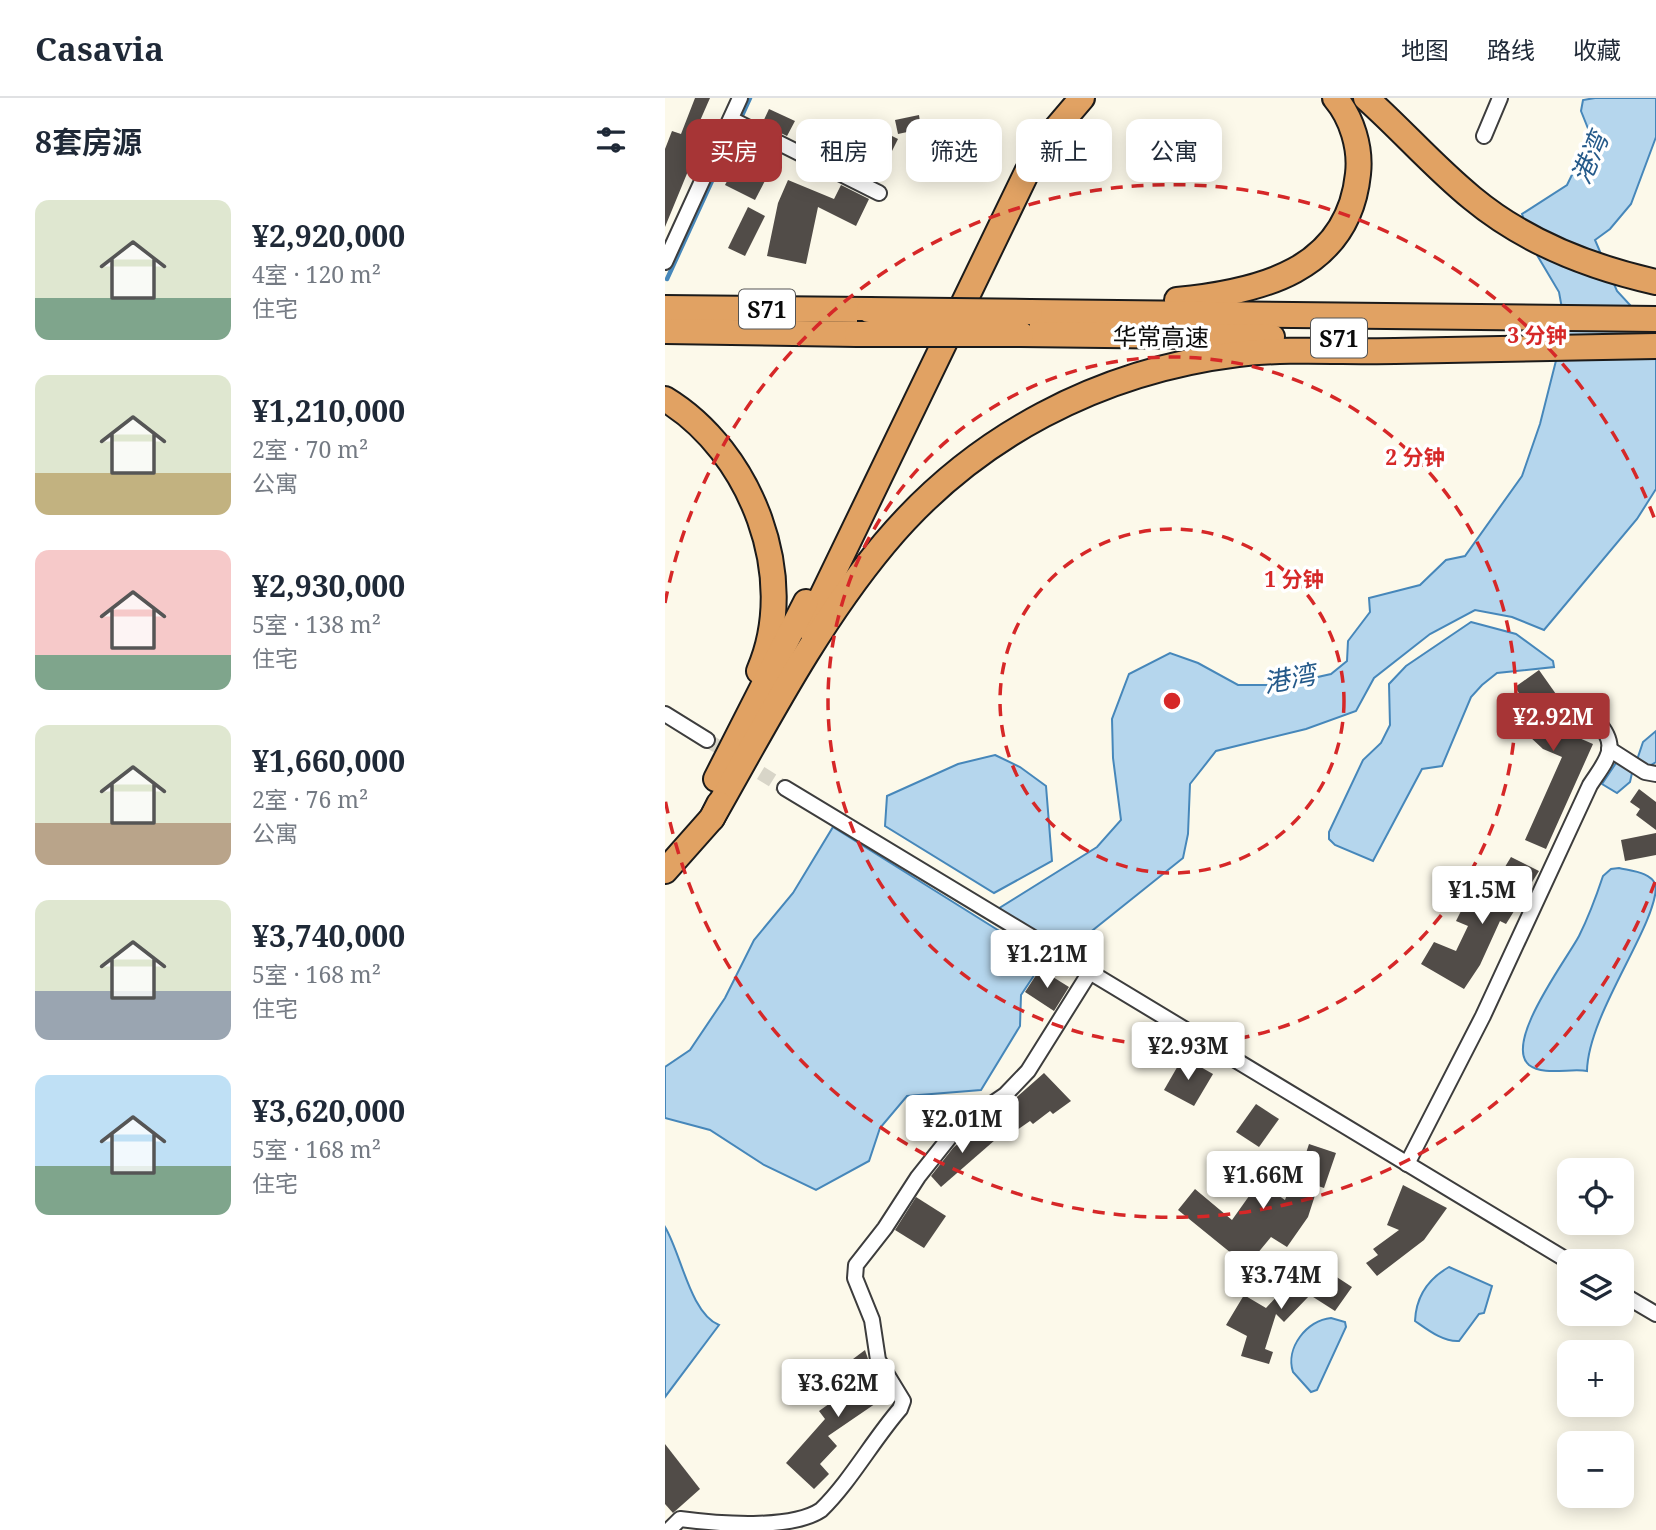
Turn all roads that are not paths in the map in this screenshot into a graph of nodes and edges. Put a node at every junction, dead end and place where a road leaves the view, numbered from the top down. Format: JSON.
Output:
{"nodes":[{"id":1,"x":740,"y":98,"type":"edge"},
{"id":2,"x":1065,"y":98,"type":"edge"},
{"id":3,"x":1082,"y":98,"type":"edge"},
{"id":4,"x":1335,"y":98,"type":"edge"},
{"id":5,"x":1366,"y":98,"type":"edge"},
{"id":6,"x":1500,"y":98,"type":"edge"},
{"id":7,"x":731,"y":119,"type":"edge"},
{"id":8,"x":1484,"y":135,"type":"dead end"},
{"id":9,"x":782,"y":144,"type":"edge"},
{"id":10,"x":702,"y":182,"type":"edge"},
{"id":11,"x":879,"y":193,"type":"dead end"},
{"id":12,"x":665,"y":262,"type":"edge"},
{"id":13,"x":1656,"y":282,"type":"edge"},
{"id":14,"x":1029,"y":315,"type":"junction"},
{"id":15,"x":667,"y":316,"type":"edge"},
{"id":16,"x":1656,"y":319,"type":"edge"},
{"id":17,"x":1656,"y":344,"type":"edge"},
{"id":18,"x":665,"y":399,"type":"edge"},
{"id":19,"x":665,"y":714,"type":"edge"},
{"id":20,"x":1596,"y":720,"type":"dead end"},
{"id":21,"x":707,"y":740,"type":"tunnel mouth"},
{"id":22,"x":1609,"y":749,"type":"junction"},
{"id":23,"x":1656,"y":774,"type":"edge"},
{"id":24,"x":785,"y":788,"type":"tunnel mouth"},
{"id":25,"x":706,"y":813,"type":"junction"},
{"id":26,"x":665,"y":849,"type":"edge"},
{"id":27,"x":665,"y":871,"type":"edge"},
{"id":28,"x":1090,"y":972,"type":"junction"},
{"id":29,"x":1407,"y":1164,"type":"junction"},
{"id":30,"x":1557,"y":1254,"type":"edge"},
{"id":31,"x":1634,"y":1301,"type":"edge"},
{"id":32,"x":1656,"y":1314,"type":"edge"},
{"id":33,"x":669,"y":1530,"type":"edge"}],
"edges":[{"from":1,"to":7,"type":"street"},
{"from":2,"to":25,"type":"highway"},
{"from":3,"to":25,"type":"highway"},
{"from":4,"to":14,"type":"highway"},
{"from":5,"to":13,"type":"highway"},
{"from":6,"to":8,"type":"street"},
{"from":9,"to":11,"type":"street"},
{"from":10,"to":12,"type":"street"},
{"from":14,"to":15,"type":"highway"},
{"from":14,"to":15,"type":"highway","name":"华常高速","number":"S71","bridge":true},
{"from":14,"to":16,"type":"highway","name":"华常高速","number":"S71"},
{"from":14,"to":17,"type":"highway","name":"华常高速","number":"S71"},
{"from":17,"to":25,"type":"highway"},
{"from":18,"to":25,"type":"highway"},
{"from":19,"to":21,"type":"street"},
{"from":20,"to":22,"type":"street"},
{"from":22,"to":23,"type":"street"},
{"from":22,"to":29,"type":"street"},
{"from":24,"to":28,"type":"street"},
{"from":25,"to":26,"type":"highway"},
{"from":25,"to":27,"type":"highway"},
{"from":28,"to":29,"type":"street"},
{"from":28,"to":33,"type":"street"},
{"from":29,"to":30,"type":"street"},
{"from":31,"to":32,"type":"street"}]}
